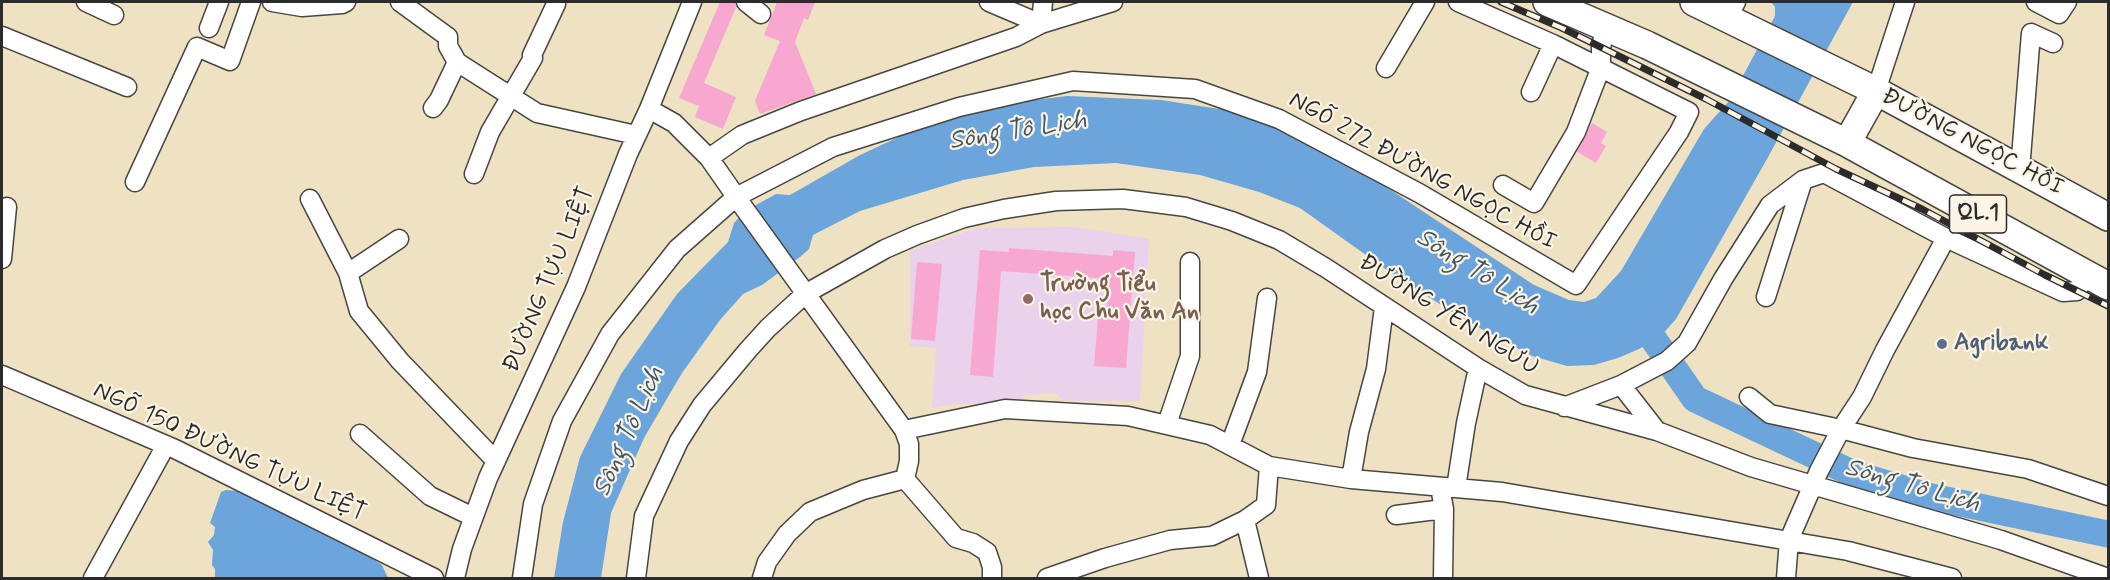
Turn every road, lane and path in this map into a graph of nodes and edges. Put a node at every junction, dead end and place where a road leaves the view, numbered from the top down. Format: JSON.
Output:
{"nodes":[{"id":1,"x":86,"y":2,"type":"edge"},
{"id":2,"x":219,"y":2,"type":"edge"},
{"id":3,"x":251,"y":2,"type":"edge"},
{"id":4,"x":272,"y":2,"type":"edge"},
{"id":5,"x":346,"y":2,"type":"edge"},
{"id":6,"x":400,"y":2,"type":"edge"},
{"id":7,"x":692,"y":2,"type":"edge"},
{"id":8,"x":746,"y":2,"type":"edge"},
{"id":9,"x":989,"y":2,"type":"edge"},
{"id":10,"x":1043,"y":2,"type":"edge"},
{"id":11,"x":1113,"y":2,"type":"edge"},
{"id":12,"x":1425,"y":2,"type":"edge"},
{"id":13,"x":1458,"y":2,"type":"edge"},
{"id":14,"x":1547,"y":2,"type":"edge"},
{"id":15,"x":1694,"y":2,"type":"edge"},
{"id":16,"x":1905,"y":2,"type":"edge"},
{"id":17,"x":2036,"y":2,"type":"edge"},
{"id":18,"x":2067,"y":2,"type":"edge"},
{"id":19,"x":299,"y":4,"type":"edge"},
{"id":20,"x":556,"y":4,"type":"dead end"},
{"id":21,"x":1731,"y":10,"type":"edge"},
{"id":22,"x":761,"y":14,"type":"dead end"},
{"id":23,"x":114,"y":15,"type":"dead end"},
{"id":24,"x":1041,"y":24,"type":"junction"},
{"id":25,"x":1605,"y":27,"type":"junction"},
{"id":26,"x":209,"y":28,"type":"dead end"},
{"id":27,"x":2,"y":36,"type":"edge"},
{"id":28,"x":2053,"y":42,"type":"dead end"},
{"id":29,"x":1553,"y":44,"type":"junction"},
{"id":30,"x":456,"y":62,"type":"junction"},
{"id":31,"x":1386,"y":68,"type":"dead end"},
{"id":32,"x":1600,"y":68,"type":"junction"},
{"id":33,"x":126,"y":87,"type":"dead end"},
{"id":34,"x":1876,"y":91,"type":"junction"},
{"id":35,"x":1531,"y":92,"type":"dead end"},
{"id":36,"x":510,"y":97,"type":"junction"},
{"id":37,"x":433,"y":108,"type":"dead end"},
{"id":38,"x":649,"y":109,"type":"junction"},
{"id":39,"x":636,"y":135,"type":"junction"},
{"id":40,"x":1847,"y":143,"type":"junction"},
{"id":41,"x":709,"y":158,"type":"junction"},
{"id":42,"x":2020,"y":170,"type":"junction"},
{"id":43,"x":474,"y":174,"type":"dead end"},
{"id":44,"x":1803,"y":180,"type":"junction"},
{"id":45,"x":135,"y":182,"type":"dead end"},
{"id":46,"x":1503,"y":185,"type":"dead end"},
{"id":47,"x":310,"y":199,"type":"dead end"},
{"id":48,"x":740,"y":203,"type":"junction"},
{"id":49,"x":7,"y":207,"type":"dead end"},
{"id":50,"x":2109,"y":217,"type":"edge"},
{"id":51,"x":1946,"y":238,"type":"junction"},
{"id":52,"x":399,"y":239,"type":"dead end"},
{"id":53,"x":2,"y":259,"type":"edge"},
{"id":54,"x":1190,"y":262,"type":"dead end"},
{"id":55,"x":348,"y":273,"type":"junction"},
{"id":56,"x":2098,"y":279,"type":"edge"},
{"id":57,"x":801,"y":287,"type":"junction"},
{"id":58,"x":1766,"y":297,"type":"dead end"},
{"id":59,"x":1267,"y":298,"type":"dead end"},
{"id":60,"x":1384,"y":307,"type":"junction"},
{"id":61,"x":1478,"y":368,"type":"junction"},
{"id":62,"x":2,"y":375,"type":"edge"},
{"id":63,"x":1621,"y":386,"type":"junction"},
{"id":64,"x":1749,"y":397,"type":"dead end"},
{"id":65,"x":1564,"y":407,"type":"junction"},
{"id":66,"x":1167,"y":423,"type":"junction"},
{"id":67,"x":904,"y":430,"type":"junction"},
{"id":68,"x":1657,"y":431,"type":"junction"},
{"id":69,"x":360,"y":434,"type":"dead end"},
{"id":70,"x":1838,"y":436,"type":"junction"},
{"id":71,"x":166,"y":445,"type":"junction"},
{"id":72,"x":1230,"y":446,"type":"junction"},
{"id":73,"x":496,"y":461,"type":"junction"},
{"id":74,"x":1269,"y":466,"type":"junction"},
{"id":75,"x":905,"y":478,"type":"junction"},
{"id":76,"x":1816,"y":478,"type":"junction"},
{"id":77,"x":1351,"y":479,"type":"junction"},
{"id":78,"x":1448,"y":487,"type":"junction"},
{"id":79,"x":2109,"y":496,"type":"edge"},
{"id":80,"x":1444,"y":509,"type":"junction"},
{"id":81,"x":1396,"y":515,"type":"dead end"},
{"id":82,"x":473,"y":517,"type":"junction"},
{"id":83,"x":1245,"y":520,"type":"junction"},
{"id":84,"x":1789,"y":540,"type":"junction"},
{"id":85,"x":2109,"y":578,"type":"edge"},
{"id":86,"x":93,"y":579,"type":"edge"},
{"id":87,"x":434,"y":579,"type":"edge"},
{"id":88,"x":455,"y":579,"type":"edge"},
{"id":89,"x":522,"y":579,"type":"edge"},
{"id":90,"x":636,"y":579,"type":"edge"},
{"id":91,"x":762,"y":579,"type":"edge"},
{"id":92,"x":992,"y":579,"type":"edge"},
{"id":93,"x":1047,"y":579,"type":"edge"},
{"id":94,"x":1259,"y":579,"type":"edge"},
{"id":95,"x":1443,"y":579,"type":"edge"},
{"id":96,"x":1786,"y":579,"type":"edge"},
{"id":97,"x":1952,"y":579,"type":"edge"}],
"edges":[{"from":1,"to":23,"type":"street"},
{"from":2,"to":26,"type":"street"},
{"from":3,"to":45,"type":"street"},
{"from":4,"to":19,"type":"street"},
{"from":5,"to":19,"type":"street"},
{"from":6,"to":30,"type":"street"},
{"from":7,"to":38,"type":"street","name":"ĐƯỜNG TỰU LIỆT"},
{"from":8,"to":22,"type":"street"},
{"from":9,"to":24,"type":"street"},
{"from":10,"to":24,"type":"street"},
{"from":11,"to":24,"type":"street"},
{"from":12,"to":31,"type":"street"},
{"from":13,"to":29,"type":"street"},
{"from":14,"to":25,"type":"highway","number":"QL.1"},
{"from":15,"to":21,"type":"highway","number":"QL.1"},
{"from":16,"to":34,"type":"street"},
{"from":17,"to":18,"type":"street"},
{"from":20,"to":36,"type":"street"},
{"from":21,"to":34,"type":"highway","name":"ĐƯỜNG NGỌC HỒI","number":"QL.1"},
{"from":24,"to":41,"type":"street"},
{"from":25,"to":32,"type":"street"},
{"from":25,"to":40,"type":"highway","number":"QL.1"},
{"from":27,"to":33,"type":"street"},
{"from":28,"to":42,"type":"street"},
{"from":29,"to":32,"type":"street"},
{"from":29,"to":35,"type":"street"},
{"from":30,"to":36,"type":"street"},
{"from":30,"to":37,"type":"street"},
{"from":32,"to":46,"type":"street"},
{"from":32,"to":48,"type":"street","name":"NGÕ 272 ĐƯỜNG NGỌC HỒI"},
{"from":34,"to":40,"type":"highway"},
{"from":34,"to":42,"type":"highway","name":"ĐƯỜNG NGỌC HỒI","number":"QL.1"},
{"from":36,"to":39,"type":"street"},
{"from":36,"to":43,"type":"street"},
{"from":38,"to":39,"type":"street","name":"ĐƯỜNG TỰU LIỆT"},
{"from":38,"to":41,"type":"street"},
{"from":39,"to":73,"type":"street","name":"ĐƯỜNG TỰU LIỆT"},
{"from":40,"to":56,"type":"highway","number":"QL.1"},
{"from":41,"to":48,"type":"street"},
{"from":42,"to":50,"type":"highway","name":"ĐƯỜNG NGỌC HỒI","number":"QL.1"},
{"from":44,"to":51,"type":"street"},
{"from":44,"to":58,"type":"street"},
{"from":44,"to":63,"type":"street"},
{"from":47,"to":55,"type":"street"},
{"from":48,"to":57,"type":"street"},
{"from":48,"to":89,"type":"street"},
{"from":49,"to":53,"type":"street"},
{"from":51,"to":56,"type":"street"},
{"from":51,"to":70,"type":"street"},
{"from":52,"to":55,"type":"street"},
{"from":54,"to":66,"type":"street"},
{"from":55,"to":73,"type":"street"},
{"from":57,"to":60,"type":"street","name":"ĐƯỜNG YÊN NGƯU"},
{"from":57,"to":67,"type":"street"},
{"from":57,"to":90,"type":"street","name":"ĐƯỜNG YÊN NGƯU"},
{"from":59,"to":72,"type":"street"},
{"from":60,"to":61,"type":"street","name":"ĐƯỜNG YÊN NGƯU"},
{"from":60,"to":77,"type":"street"},
{"from":61,"to":65,"type":"street","name":"ĐƯỜNG YÊN NGƯU"},
{"from":61,"to":78,"type":"street"},
{"from":62,"to":71,"type":"street","name":"NGÕ 150 ĐƯỜNG TỰU LIỆT"},
{"from":63,"to":65,"type":"street"},
{"from":63,"to":68,"type":"street"},
{"from":64,"to":70,"type":"street"},
{"from":65,"to":68,"type":"street","name":"ĐƯỜNG YÊN NGƯU"},
{"from":66,"to":67,"type":"street"},
{"from":66,"to":72,"type":"street"},
{"from":67,"to":75,"type":"street"},
{"from":68,"to":76,"type":"street","name":"ĐƯỜNG YÊN NGƯU"},
{"from":69,"to":82,"type":"street"},
{"from":70,"to":76,"type":"street"},
{"from":70,"to":79,"type":"street"},
{"from":71,"to":86,"type":"street"},
{"from":71,"to":87,"type":"street","name":"NGÕ 150 ĐƯỜNG TỰU LIỆT"},
{"from":72,"to":74,"type":"street"},
{"from":73,"to":82,"type":"street","name":"ĐƯỜNG TỰU LIỆT"},
{"from":74,"to":77,"type":"street"},
{"from":74,"to":83,"type":"street"},
{"from":75,"to":91,"type":"street"},
{"from":75,"to":92,"type":"street"},
{"from":76,"to":84,"type":"street"},
{"from":76,"to":85,"type":"street","name":"ĐƯỜNG YÊN NGƯU"},
{"from":77,"to":78,"type":"street"},
{"from":78,"to":80,"type":"street"},
{"from":78,"to":84,"type":"street"},
{"from":80,"to":81,"type":"street"},
{"from":80,"to":95,"type":"street"},
{"from":82,"to":88,"type":"street","name":"ĐƯỜNG TỰU LIỆT"},
{"from":83,"to":93,"type":"street"},
{"from":83,"to":94,"type":"street"},
{"from":84,"to":96,"type":"street"},
{"from":84,"to":97,"type":"street"}]}
